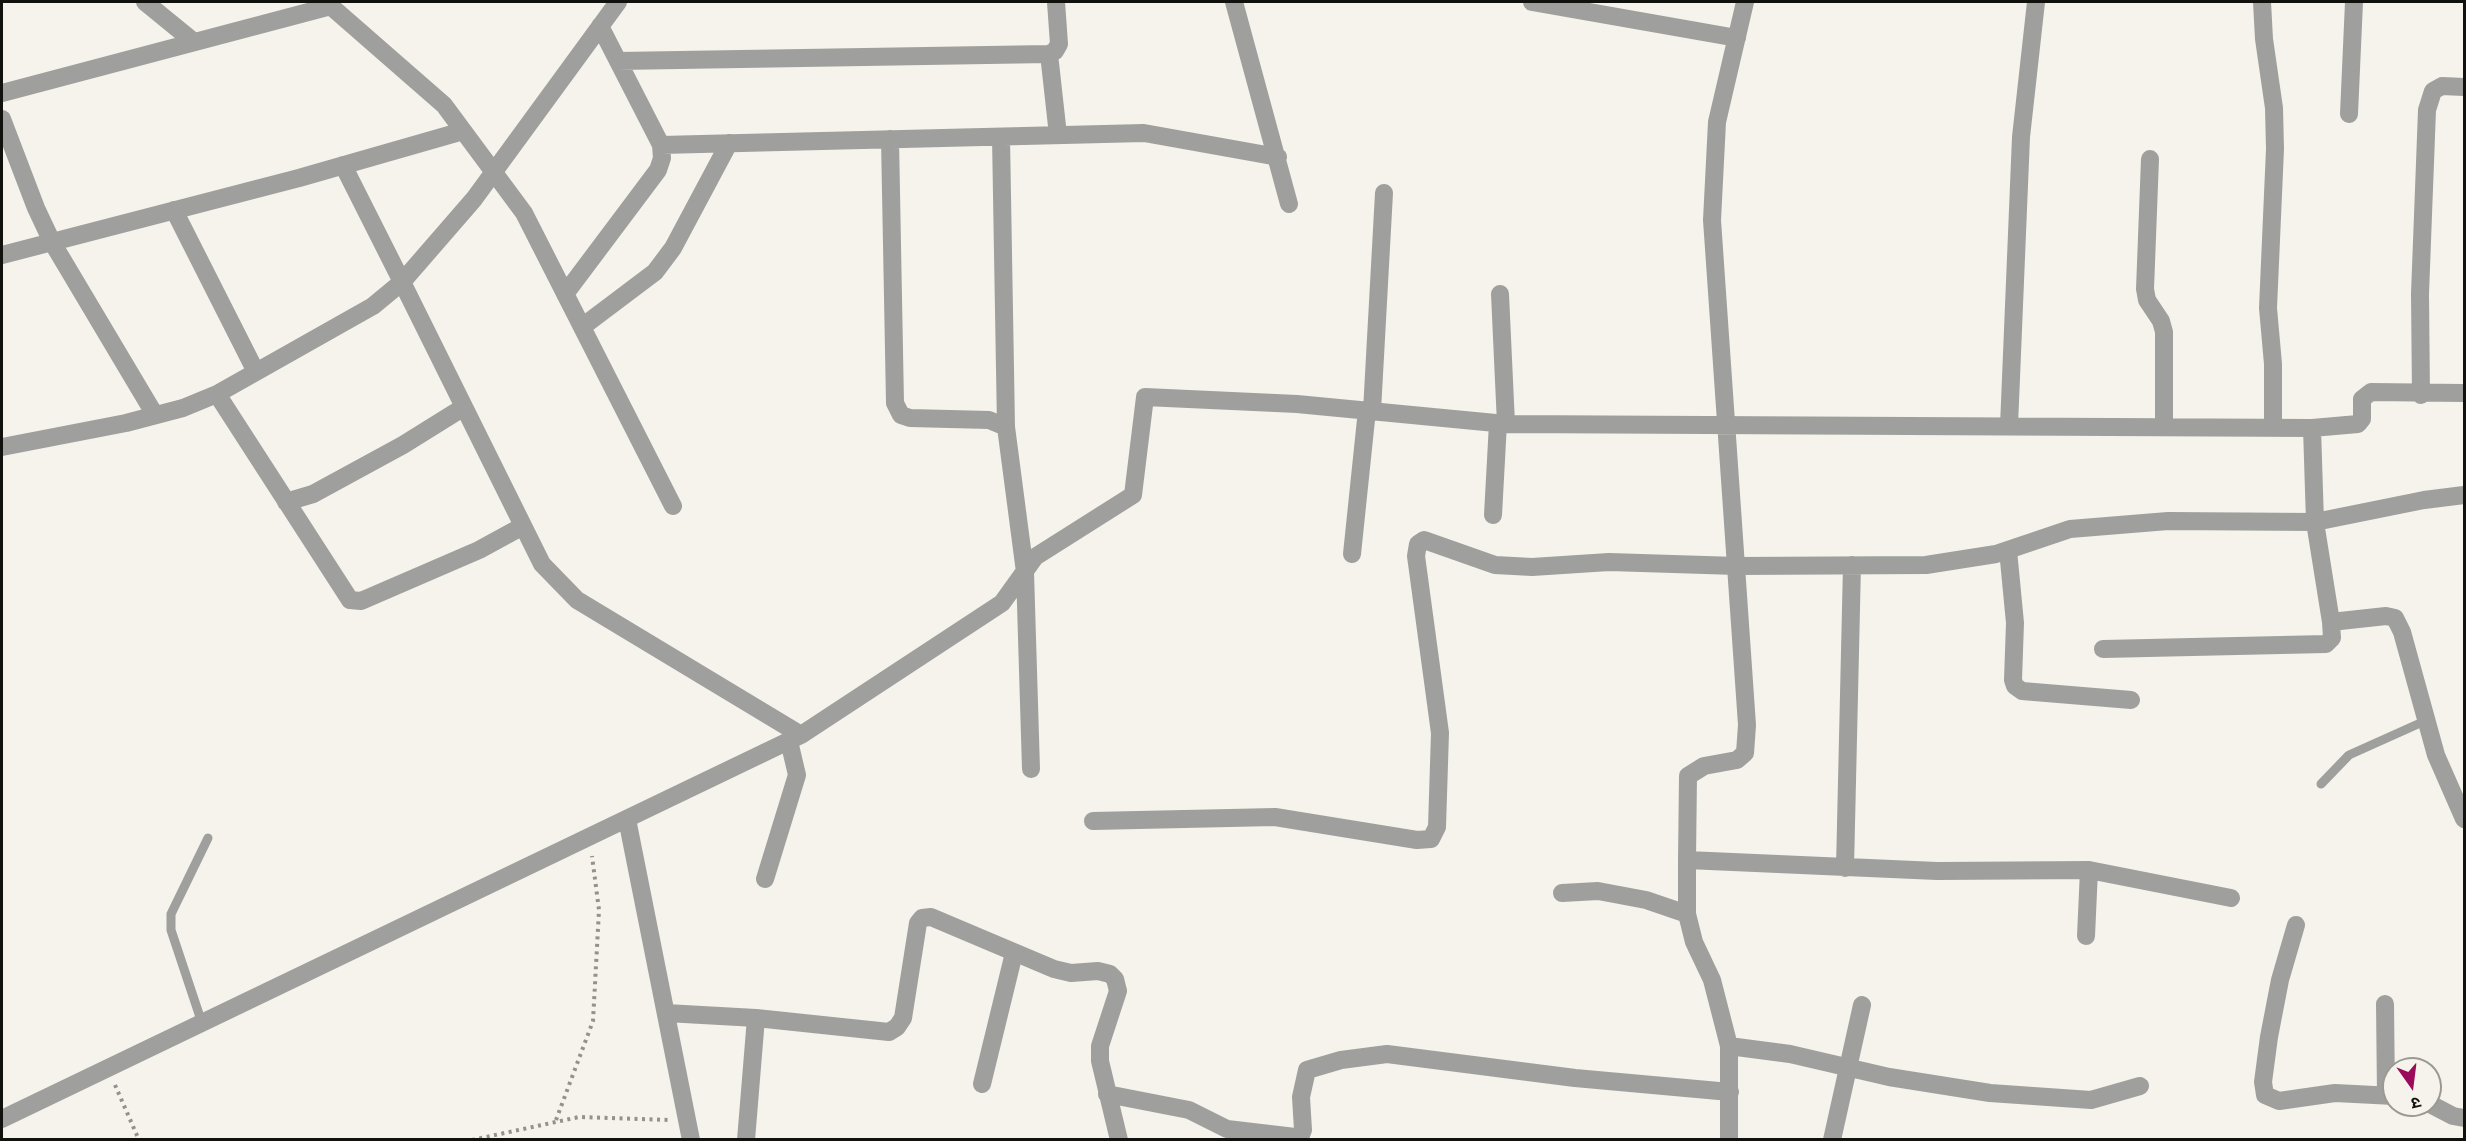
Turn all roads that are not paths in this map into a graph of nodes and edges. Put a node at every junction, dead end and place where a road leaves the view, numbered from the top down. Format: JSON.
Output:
{"nodes":[{"id":1,"x":145,"y":2,"type":"edge"},
{"id":2,"x":618,"y":2,"type":"edge"},
{"id":3,"x":1056,"y":2,"type":"edge"},
{"id":4,"x":1234,"y":2,"type":"edge"},
{"id":5,"x":1532,"y":2,"type":"edge"},
{"id":6,"x":1745,"y":2,"type":"edge"},
{"id":7,"x":2036,"y":2,"type":"edge"},
{"id":8,"x":2262,"y":2,"type":"edge"},
{"id":9,"x":2354,"y":2,"type":"edge"},
{"id":10,"x":329,"y":4,"type":"edge"},
{"id":11,"x":1621,"y":9,"type":"edge"},
{"id":12,"x":600,"y":26,"type":"junction"},
{"id":13,"x":1737,"y":38,"type":"junction"},
{"id":14,"x":194,"y":42,"type":"junction"},
{"id":15,"x":1049,"y":54,"type":"junction"},
{"id":16,"x":618,"y":61,"type":"junction"},
{"id":17,"x":2464,"y":87,"type":"edge"},
{"id":18,"x":2,"y":93,"type":"edge"},
{"id":19,"x":2349,"y":114,"type":"dead end"},
{"id":20,"x":2,"y":119,"type":"edge"},
{"id":21,"x":463,"y":131,"type":"junction"},
{"id":22,"x":1058,"y":135,"type":"junction"},
{"id":23,"x":1001,"y":137,"type":"junction"},
{"id":24,"x":890,"y":139,"type":"junction"},
{"id":25,"x":729,"y":143,"type":"junction"},
{"id":26,"x":661,"y":145,"type":"junction"},
{"id":27,"x":1278,"y":157,"type":"junction"},
{"id":28,"x":2150,"y":159,"type":"dead end"},
{"id":29,"x":343,"y":165,"type":"junction"},
{"id":30,"x":494,"y":172,"type":"junction"},
{"id":31,"x":1384,"y":193,"type":"dead end"},
{"id":32,"x":1289,"y":204,"type":"dead end"},
{"id":33,"x":174,"y":210,"type":"junction"},
{"id":34,"x":52,"y":242,"type":"junction"},
{"id":35,"x":2,"y":255,"type":"edge"},
{"id":36,"x":402,"y":282,"type":"junction"},
{"id":37,"x":566,"y":294,"type":"junction"},
{"id":38,"x":1500,"y":294,"type":"dead end"},
{"id":39,"x":582,"y":327,"type":"junction"},
{"id":40,"x":256,"y":372,"type":"junction"},
{"id":41,"x":2464,"y":393,"type":"edge"},
{"id":42,"x":217,"y":394,"type":"junction"},
{"id":43,"x":2421,"y":395,"type":"junction"},
{"id":44,"x":464,"y":407,"type":"junction"},
{"id":45,"x":1370,"y":411,"type":"junction"},
{"id":46,"x":155,"y":415,"type":"junction"},
{"id":47,"x":1502,"y":423,"type":"junction"},
{"id":48,"x":1727,"y":425,"type":"junction"},
{"id":49,"x":2008,"y":426,"type":"junction"},
{"id":50,"x":1006,"y":427,"type":"junction"},
{"id":51,"x":2164,"y":427,"type":"junction"},
{"id":52,"x":2273,"y":428,"type":"junction"},
{"id":53,"x":2312,"y":428,"type":"junction"},
{"id":54,"x":2,"y":447,"type":"edge"},
{"id":55,"x":2464,"y":495,"type":"edge"},
{"id":56,"x":286,"y":502,"type":"junction"},
{"id":57,"x":673,"y":506,"type":"dead end"},
{"id":58,"x":1492,"y":515,"type":"dead end"},
{"id":59,"x":2315,"y":522,"type":"junction"},
{"id":60,"x":523,"y":526,"type":"junction"},
{"id":61,"x":2008,"y":550,"type":"junction"},
{"id":62,"x":1352,"y":554,"type":"dead end"},
{"id":63,"x":1852,"y":565,"type":"junction"},
{"id":64,"x":1737,"y":566,"type":"junction"},
{"id":65,"x":1025,"y":572,"type":"junction"},
{"id":66,"x":2331,"y":622,"type":"junction"},
{"id":67,"x":2103,"y":649,"type":"dead end"},
{"id":68,"x":2131,"y":700,"type":"dead end"},
{"id":69,"x":2427,"y":720,"type":"junction"},
{"id":70,"x":795,"y":738,"type":"junction"},
{"id":71,"x":1031,"y":769,"type":"dead end"},
{"id":72,"x":2321,"y":784,"type":"dead end"},
{"id":73,"x":627,"y":819,"type":"junction"},
{"id":74,"x":2464,"y":819,"type":"edge"},
{"id":75,"x":1093,"y":821,"type":"dead end"},
{"id":76,"x":208,"y":838,"type":"dead end"},
{"id":77,"x":1687,"y":860,"type":"junction"},
{"id":78,"x":1845,"y":868,"type":"junction"},
{"id":79,"x":2089,"y":870,"type":"junction"},
{"id":80,"x":765,"y":879,"type":"dead end"},
{"id":81,"x":1562,"y":893,"type":"dead end"},
{"id":82,"x":2231,"y":898,"type":"dead end"},
{"id":83,"x":1687,"y":914,"type":"junction"},
{"id":84,"x":2296,"y":925,"type":"dead end"},
{"id":85,"x":2086,"y":936,"type":"dead end"},
{"id":86,"x":1014,"y":952,"type":"junction"},
{"id":87,"x":2385,"y":1004,"type":"dead end"},
{"id":88,"x":1862,"y":1005,"type":"dead end"},
{"id":89,"x":666,"y":1013,"type":"junction"},
{"id":90,"x":756,"y":1018,"type":"junction"},
{"id":91,"x":202,"y":1023,"type":"junction"},
{"id":92,"x":1728,"y":1046,"type":"junction"},
{"id":93,"x":2388,"y":1057,"type":"edge"},
{"id":94,"x":1850,"y":1068,"type":"junction"},
{"id":95,"x":982,"y":1084,"type":"dead end"},
{"id":96,"x":2140,"y":1086,"type":"dead end"},
{"id":97,"x":1730,"y":1092,"type":"junction"},
{"id":98,"x":1107,"y":1094,"type":"junction"},
{"id":99,"x":2382,"y":1096,"type":"edge"},
{"id":100,"x":2442,"y":1110,"type":"edge"},
{"id":101,"x":2464,"y":1118,"type":"edge"},
{"id":102,"x":2,"y":1119,"type":"edge"},
{"id":103,"x":692,"y":1135,"type":"edge"},
{"id":104,"x":746,"y":1140,"type":"edge"},
{"id":105,"x":1119,"y":1140,"type":"edge"},
{"id":106,"x":1729,"y":1140,"type":"edge"},
{"id":107,"x":1832,"y":1140,"type":"edge"}],
"edges":[{"from":1,"to":14,"type":"street"},
{"from":2,"to":12,"type":"street"},
{"from":3,"to":15,"type":"street"},
{"from":4,"to":27,"type":"street"},
{"from":5,"to":11,"type":"street"},
{"from":6,"to":13,"type":"street"},
{"from":7,"to":49,"type":"street"},
{"from":8,"to":52,"type":"street"},
{"from":9,"to":19,"type":"street"},
{"from":10,"to":14,"type":"street"},
{"from":10,"to":21,"type":"street"},
{"from":11,"to":13,"type":"street"},
{"from":12,"to":16,"type":"street"},
{"from":12,"to":30,"type":"street"},
{"from":13,"to":48,"type":"street"},
{"from":14,"to":18,"type":"street"},
{"from":15,"to":16,"type":"street"},
{"from":15,"to":22,"type":"street"},
{"from":16,"to":26,"type":"street"},
{"from":17,"to":43,"type":"street"},
{"from":20,"to":34,"type":"street"},
{"from":21,"to":29,"type":"street"},
{"from":21,"to":30,"type":"street"},
{"from":22,"to":23,"type":"street"},
{"from":22,"to":27,"type":"street"},
{"from":23,"to":24,"type":"street"},
{"from":23,"to":50,"type":"street"},
{"from":24,"to":25,"type":"street"},
{"from":24,"to":50,"type":"street"},
{"from":25,"to":26,"type":"street"},
{"from":25,"to":39,"type":"street"},
{"from":26,"to":37,"type":"street"},
{"from":27,"to":32,"type":"street"},
{"from":28,"to":51,"type":"street"},
{"from":29,"to":33,"type":"street"},
{"from":29,"to":36,"type":"street"},
{"from":30,"to":36,"type":"street"},
{"from":30,"to":37,"type":"street"},
{"from":31,"to":45,"type":"street"},
{"from":33,"to":34,"type":"street"},
{"from":33,"to":40,"type":"street"},
{"from":34,"to":35,"type":"street"},
{"from":34,"to":46,"type":"street"},
{"from":36,"to":40,"type":"street"},
{"from":36,"to":44,"type":"street"},
{"from":37,"to":39,"type":"street"},
{"from":38,"to":47,"type":"street"},
{"from":39,"to":57,"type":"street"},
{"from":40,"to":42,"type":"street"},
{"from":41,"to":43,"type":"street"},
{"from":42,"to":46,"type":"street"},
{"from":42,"to":56,"type":"street"},
{"from":43,"to":53,"type":"street"},
{"from":44,"to":56,"type":"street"},
{"from":44,"to":60,"type":"street"},
{"from":45,"to":47,"type":"street"},
{"from":45,"to":62,"type":"street"},
{"from":45,"to":65,"type":"street"},
{"from":46,"to":54,"type":"street"},
{"from":47,"to":48,"type":"street"},
{"from":47,"to":58,"type":"street"},
{"from":48,"to":49,"type":"street"},
{"from":48,"to":64,"type":"street"},
{"from":49,"to":51,"type":"street"},
{"from":50,"to":65,"type":"street"},
{"from":51,"to":52,"type":"street"},
{"from":52,"to":53,"type":"street"},
{"from":53,"to":59,"type":"street"},
{"from":55,"to":59,"type":"street"},
{"from":56,"to":60,"type":"street"},
{"from":59,"to":61,"type":"street"},
{"from":59,"to":66,"type":"street"},
{"from":60,"to":70,"type":"street"},
{"from":61,"to":63,"type":"street"},
{"from":61,"to":68,"type":"street"},
{"from":63,"to":64,"type":"street"},
{"from":63,"to":78,"type":"street"},
{"from":64,"to":75,"type":"street"},
{"from":64,"to":77,"type":"street"},
{"from":65,"to":70,"type":"street"},
{"from":65,"to":71,"type":"street"},
{"from":66,"to":67,"type":"street"},
{"from":66,"to":69,"type":"street"},
{"from":69,"to":72,"type":"lane"},
{"from":69,"to":74,"type":"street"},
{"from":70,"to":73,"type":"street"},
{"from":70,"to":80,"type":"street"},
{"from":73,"to":89,"type":"street"},
{"from":73,"to":91,"type":"street"},
{"from":76,"to":91,"type":"lane"},
{"from":77,"to":78,"type":"street"},
{"from":77,"to":83,"type":"street"},
{"from":78,"to":79,"type":"street"},
{"from":79,"to":82,"type":"street"},
{"from":79,"to":85,"type":"street"},
{"from":81,"to":83,"type":"street"},
{"from":83,"to":92,"type":"street"},
{"from":84,"to":99,"type":"street"},
{"from":86,"to":90,"type":"street"},
{"from":86,"to":95,"type":"street"},
{"from":86,"to":98,"type":"street"},
{"from":87,"to":93,"type":"street"},
{"from":88,"to":94,"type":"street"},
{"from":89,"to":90,"type":"street"},
{"from":89,"to":103,"type":"street"},
{"from":90,"to":104,"type":"street"},
{"from":91,"to":102,"type":"street"},
{"from":92,"to":94,"type":"street"},
{"from":92,"to":97,"type":"street"},
{"from":94,"to":96,"type":"street"},
{"from":94,"to":107,"type":"street"},
{"from":97,"to":98,"type":"street"},
{"from":97,"to":106,"type":"street"},
{"from":98,"to":105,"type":"street"},
{"from":100,"to":101,"type":"street"}]}
